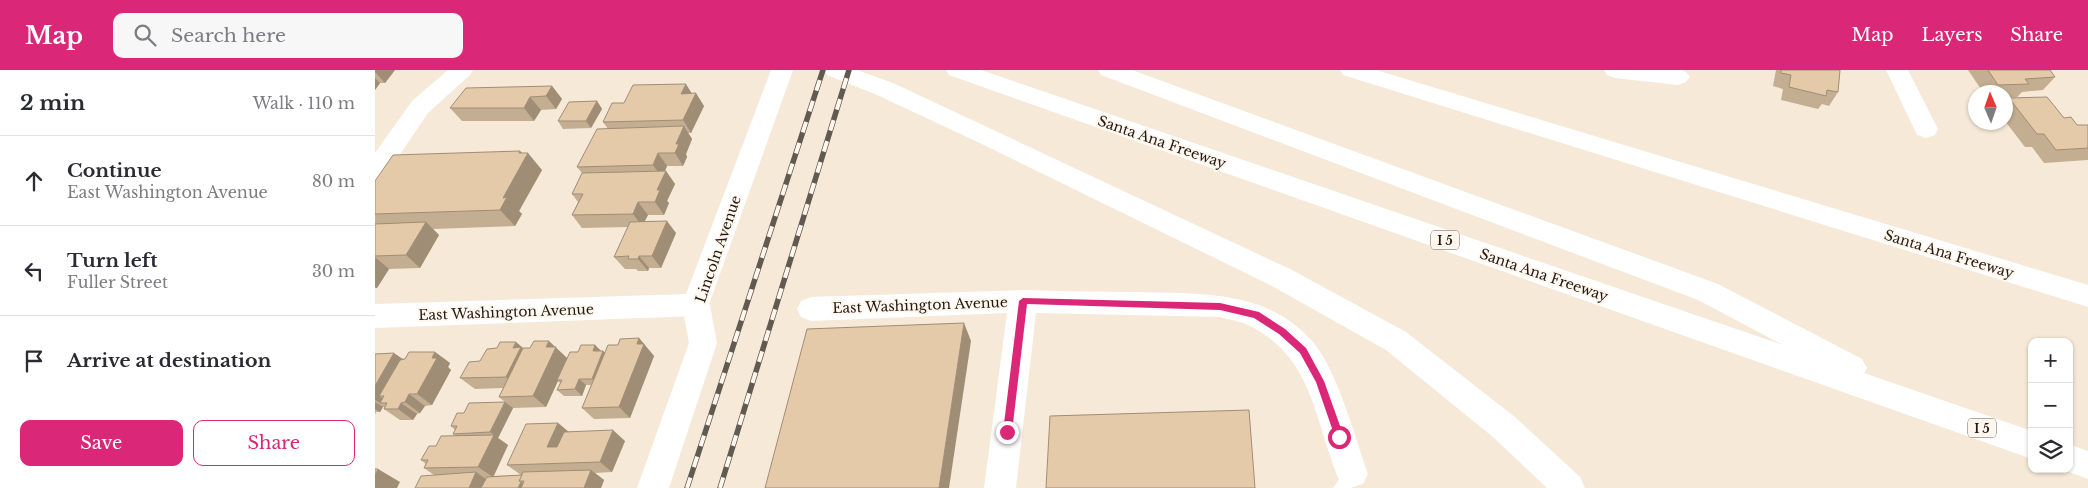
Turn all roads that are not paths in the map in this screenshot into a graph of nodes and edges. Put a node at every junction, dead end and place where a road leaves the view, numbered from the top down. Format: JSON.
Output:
{"nodes":[{"id":1,"x":462,"y":70,"type":"edge"},
{"id":2,"x":782,"y":70,"type":"edge"},
{"id":3,"x":835,"y":70,"type":"edge"},
{"id":4,"x":957,"y":70,"type":"edge"},
{"id":5,"x":1109,"y":70,"type":"edge"},
{"id":6,"x":1351,"y":70,"type":"edge"},
{"id":7,"x":1615,"y":70,"type":"edge"},
{"id":8,"x":1897,"y":70,"type":"edge"},
{"id":9,"x":1678,"y":77,"type":"dead end"},
{"id":10,"x":1926,"y":129,"type":"dead end"},
{"id":11,"x":375,"y":172,"type":"edge"},
{"id":12,"x":2088,"y":296,"type":"edge"},
{"id":13,"x":1023,"y":301,"type":"junction"},
{"id":14,"x":696,"y":305,"type":"junction"},
{"id":15,"x":811,"y":309,"type":"dead end"},
{"id":16,"x":375,"y":316,"type":"edge"},
{"id":17,"x":1933,"y":411,"type":"junction"},
{"id":18,"x":2028,"y":444,"type":"edge"},
{"id":19,"x":2073,"y":459,"type":"edge"},
{"id":20,"x":2088,"y":465,"type":"edge"},
{"id":21,"x":1347,"y":481,"type":"edge"},
{"id":22,"x":653,"y":488,"type":"edge"},
{"id":23,"x":1000,"y":488,"type":"edge"},
{"id":24,"x":1569,"y":488,"type":"edge"}],
"edges":[{"from":1,"to":11,"type":"main road"},
{"from":2,"to":14,"type":"main road","name":"Lincoln Avenue"},
{"from":3,"to":24,"type":"main road"},
{"from":4,"to":17,"type":"main road","name":"Santa Ana Freeway","number":"I 5"},
{"from":5,"to":17,"type":"main road","name":"Santa Ana Freeway","number":"I 5"},
{"from":6,"to":12,"type":"main road","name":"Santa Ana Freeway"},
{"from":7,"to":9,"type":"main road"},
{"from":8,"to":10,"type":"main road"},
{"from":13,"to":15,"type":"main road","name":"East Washington Avenue"},
{"from":13,"to":21,"type":"main road","name":"East Washington Avenue"},
{"from":13,"to":23,"type":"main road"},
{"from":14,"to":16,"type":"main road","name":"East Washington Avenue"},
{"from":14,"to":22,"type":"main road","name":"Lincoln Avenue"},
{"from":17,"to":18,"type":"main road","name":"Santa Ana Freeway","number":"I 5"},
{"from":19,"to":20,"type":"main road"}]}
